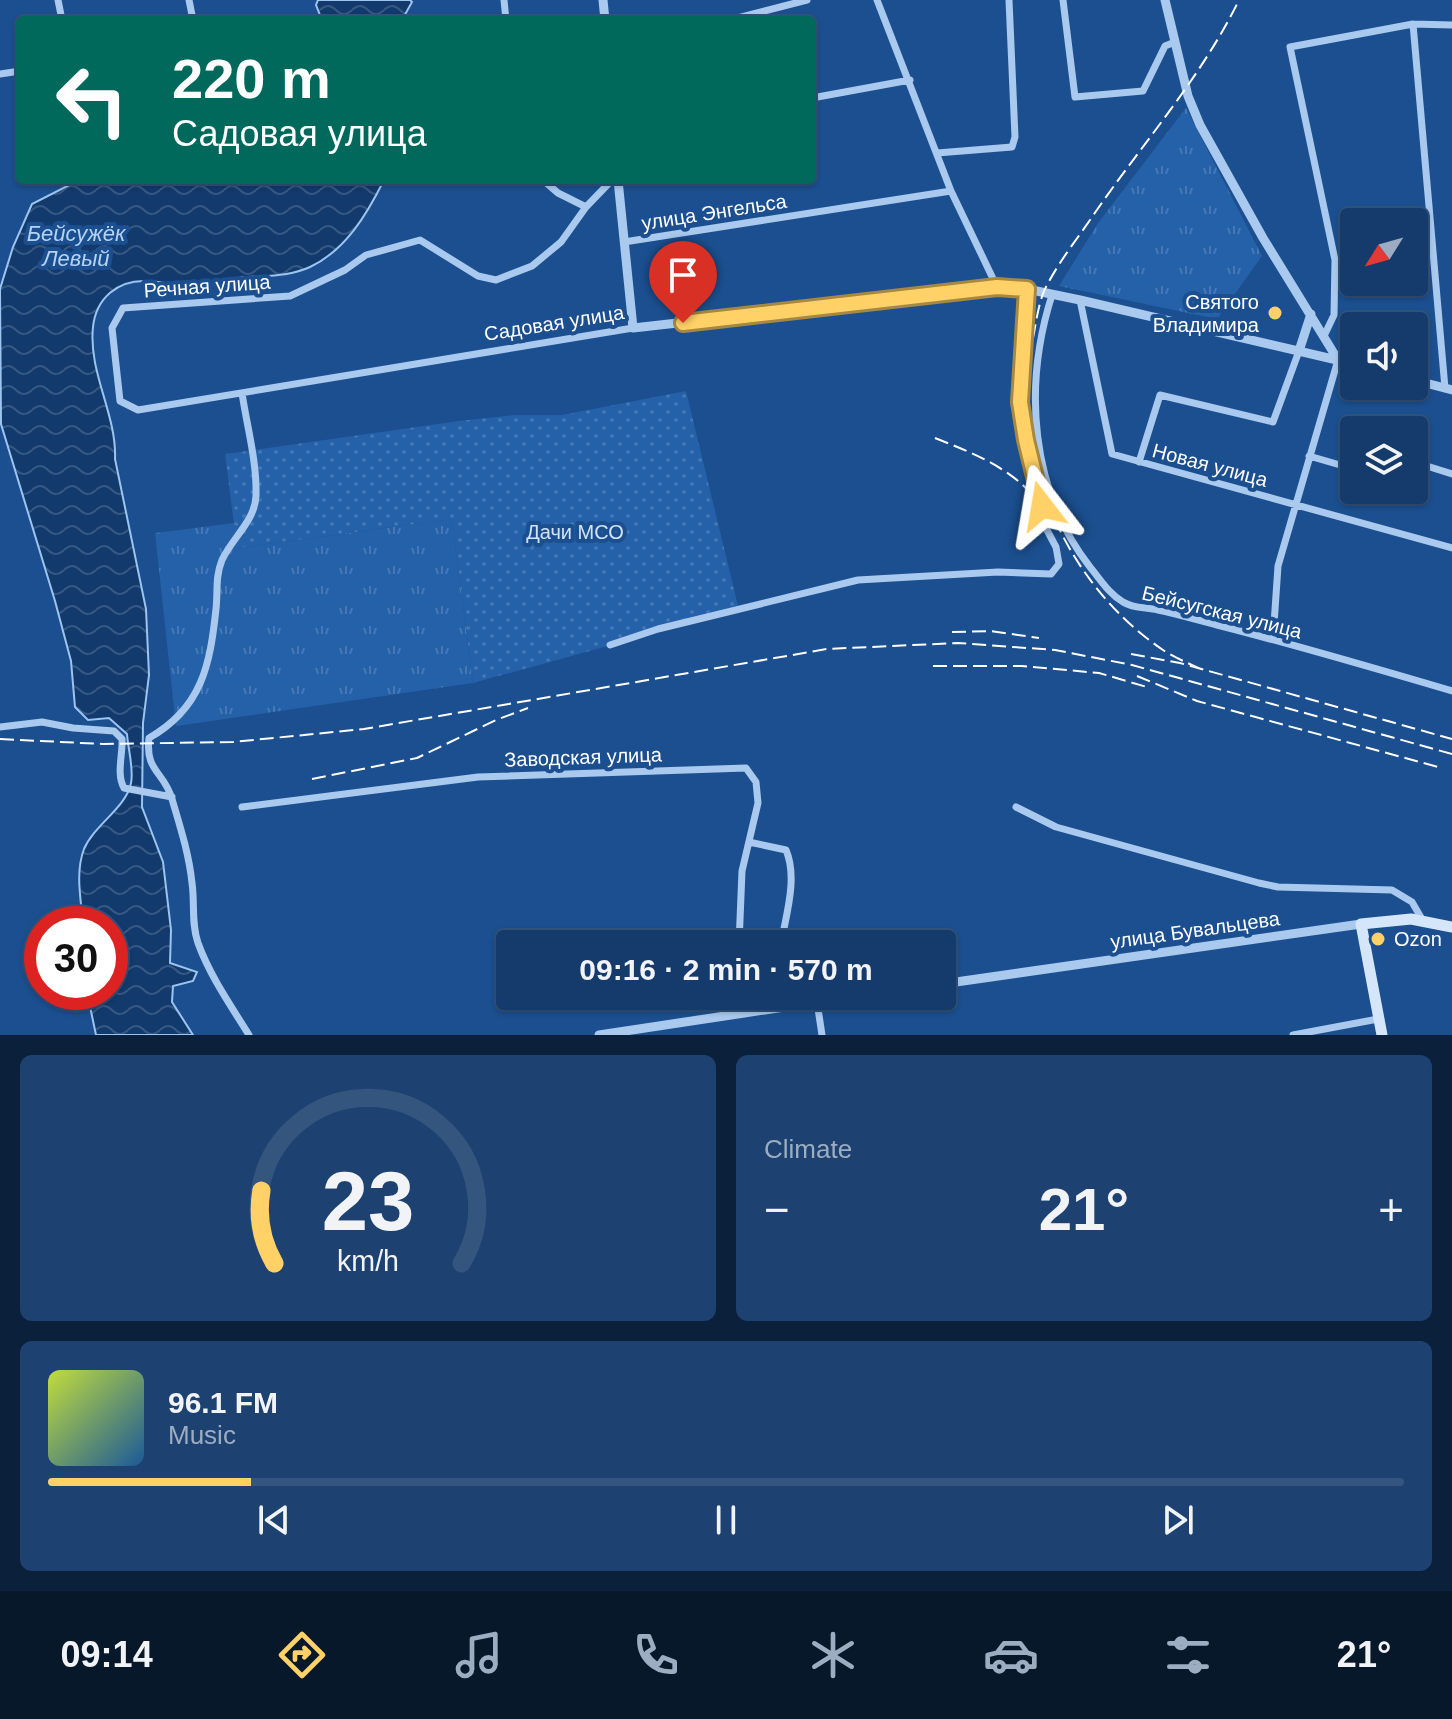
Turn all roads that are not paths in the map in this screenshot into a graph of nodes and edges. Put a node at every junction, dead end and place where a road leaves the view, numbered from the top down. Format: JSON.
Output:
{"nodes":[{"id":1,"x":807,"y":0,"type":"edge"},
{"id":2,"x":877,"y":0,"type":"edge"},
{"id":3,"x":1009,"y":0,"type":"edge"},
{"id":4,"x":1063,"y":0,"type":"edge"},
{"id":5,"x":1165,"y":0,"type":"edge"},
{"id":6,"x":745,"y":16,"type":"edge"},
{"id":7,"x":1413,"y":24,"type":"junction"},
{"id":8,"x":1452,"y":25,"type":"edge"},
{"id":9,"x":1175,"y":42,"type":"junction"},
{"id":10,"x":910,"y":80,"type":"junction"},
{"id":11,"x":816,"y":97,"type":"edge"},
{"id":12,"x":937,"y":153,"type":"junction"},
{"id":13,"x":548,"y":184,"type":"edge"},
{"id":14,"x":609,"y":184,"type":"edge"},
{"id":15,"x":614,"y":184,"type":"edge"},
{"id":16,"x":951,"y":191,"type":"junction"},
{"id":17,"x":586,"y":207,"type":"junction"},
{"id":18,"x":624,"y":242,"type":"junction"},
{"id":19,"x":997,"y":287,"type":"junction"},
{"id":20,"x":1027,"y":289,"type":"junction"},
{"id":21,"x":1052,"y":295,"type":"junction"},
{"id":22,"x":1080,"y":300,"type":"junction"},
{"id":23,"x":1311,"y":314,"type":"junction"},
{"id":24,"x":633,"y":328,"type":"junction"},
{"id":25,"x":1324,"y":336,"type":"junction"},
{"id":26,"x":1299,"y":351,"type":"junction"},
{"id":27,"x":1338,"y":360,"type":"junction"},
{"id":28,"x":1428,"y":384,"type":"edge"},
{"id":29,"x":1449,"y":389,"type":"edge"},
{"id":30,"x":242,"y":393,"type":"junction"},
{"id":31,"x":138,"y":410,"type":"joint"},
{"id":32,"x":1309,"y":456,"type":"junction"},
{"id":33,"x":1139,"y":462,"type":"junction"},
{"id":34,"x":1340,"y":465,"type":"edge"},
{"id":35,"x":1428,"y":466,"type":"edge"},
{"id":36,"x":1452,"y":474,"type":"edge"},
{"id":37,"x":1295,"y":505,"type":"junction"},
{"id":38,"x":1452,"y":548,"type":"edge"},
{"id":39,"x":1273,"y":639,"type":"junction"},
{"id":40,"x":610,"y":645,"type":"dead end"},
{"id":41,"x":1452,"y":691,"type":"edge"},
{"id":42,"x":0,"y":727,"type":"edge"},
{"id":43,"x":172,"y":797,"type":"junction"},
{"id":44,"x":242,"y":807,"type":"dead end"},
{"id":45,"x":1016,"y":807,"type":"dead end"},
{"id":46,"x":749,"y":842,"type":"junction"},
{"id":47,"x":1423,"y":921,"type":"junction"},
{"id":48,"x":1361,"y":924,"type":"junction"},
{"id":49,"x":1452,"y":927,"type":"edge"},
{"id":50,"x":740,"y":930,"type":"edge"},
{"id":51,"x":783,"y":930,"type":"edge"},
{"id":52,"x":956,"y":982,"type":"edge"},
{"id":53,"x":759,"y":1010,"type":"edge"},
{"id":54,"x":818,"y":1010,"type":"edge"},
{"id":55,"x":746,"y":1012,"type":"joint"},
{"id":56,"x":1378,"y":1019,"type":"junction"},
{"id":57,"x":249,"y":1035,"type":"edge"},
{"id":58,"x":599,"y":1035,"type":"edge"},
{"id":59,"x":822,"y":1035,"type":"edge"},
{"id":60,"x":1293,"y":1035,"type":"edge"},
{"id":61,"x":1382,"y":1035,"type":"edge"}],
"edges":[{"from":1,"to":6,"type":"street"},
{"from":2,"to":10,"type":"street"},
{"from":3,"to":12,"type":"street"},
{"from":4,"to":9,"type":"street"},
{"from":5,"to":9,"type":"street"},
{"from":7,"to":8,"type":"street"},
{"from":7,"to":25,"type":"street"},
{"from":7,"to":29,"type":"street"},
{"from":9,"to":23,"type":"street"},
{"from":10,"to":11,"type":"street"},
{"from":10,"to":12,"type":"street"},
{"from":12,"to":16,"type":"street"},
{"from":13,"to":17,"type":"street"},
{"from":14,"to":17,"type":"street","name":"Речная улица"},
{"from":15,"to":18,"type":"street"},
{"from":16,"to":18,"type":"street","name":"улица Энгельса"},
{"from":16,"to":19,"type":"street"},
{"from":17,"to":31,"type":"street","name":"Речная улица"},
{"from":18,"to":24,"type":"street"},
{"from":19,"to":20,"type":"street","name":"Садовая улица"},
{"from":19,"to":24,"type":"street","name":"Садовая улица"},
{"from":20,"to":21,"type":"street","name":"Садовая улица"},
{"from":20,"to":40,"type":"street"},
{"from":21,"to":22,"type":"street","name":"Садовая улица"},
{"from":21,"to":39,"type":"street","name":"Бейсугская улица"},
{"from":22,"to":26,"type":"street","name":"Садовая улица"},
{"from":22,"to":33,"type":"street","name":"Новая улица"},
{"from":23,"to":25,"type":"street"},
{"from":23,"to":26,"type":"street"},
{"from":24,"to":30,"type":"street","name":"Садовая улица"},
{"from":25,"to":27,"type":"street"},
{"from":26,"to":27,"type":"street","name":"Садовая улица"},
{"from":26,"to":33,"type":"street"},
{"from":27,"to":32,"type":"street"},
{"from":28,"to":29,"type":"street"},
{"from":30,"to":31,"type":"street","name":"Садовая улица"},
{"from":30,"to":43,"type":"street"},
{"from":32,"to":34,"type":"street"},
{"from":32,"to":37,"type":"street"},
{"from":33,"to":37,"type":"street","name":"Новая улица"},
{"from":35,"to":36,"type":"street"},
{"from":37,"to":38,"type":"street","name":"Новая улица"},
{"from":37,"to":39,"type":"street"},
{"from":39,"to":41,"type":"street","name":"Бейсугская улица"},
{"from":42,"to":43,"type":"street"},
{"from":43,"to":57,"type":"street"},
{"from":44,"to":46,"type":"street","name":"Заводская улица"},
{"from":45,"to":47,"type":"street"},
{"from":46,"to":50,"type":"street","name":"Заводская улица"},
{"from":46,"to":51,"type":"street"},
{"from":47,"to":48,"type":"main road","name":"улица Бувальцева"},
{"from":47,"to":49,"type":"main road","name":"улица Бувальцева"},
{"from":48,"to":52,"type":"street","name":"улица Бувальцева"},
{"from":48,"to":56,"type":"main road"},
{"from":53,"to":55,"type":"street"},
{"from":54,"to":59,"type":"street"},
{"from":55,"to":58,"type":"street"},
{"from":56,"to":60,"type":"street"},
{"from":56,"to":61,"type":"main road"}]}
